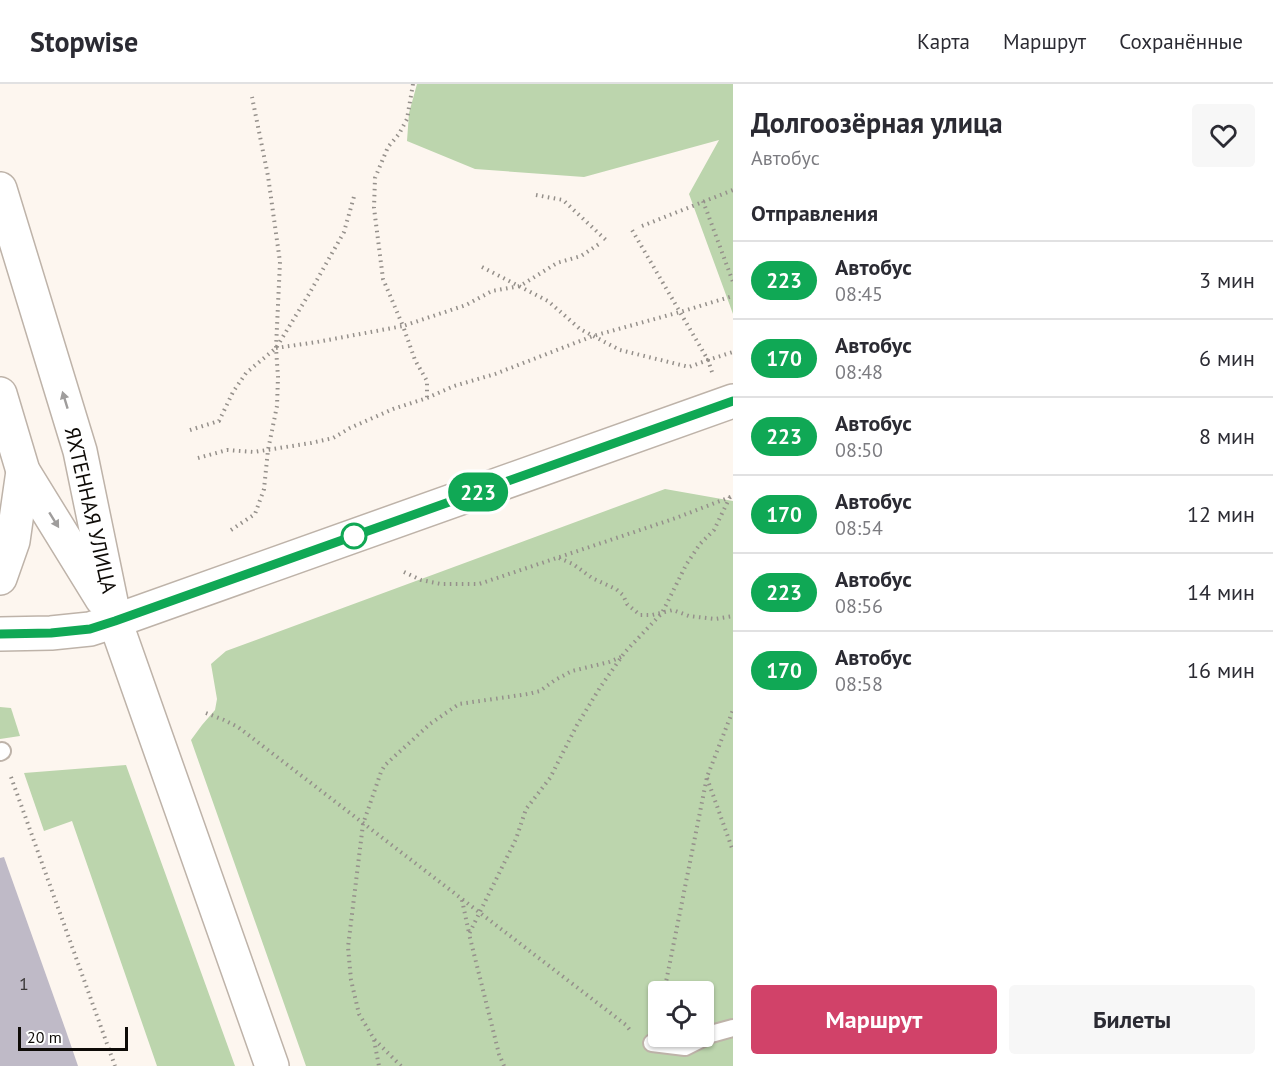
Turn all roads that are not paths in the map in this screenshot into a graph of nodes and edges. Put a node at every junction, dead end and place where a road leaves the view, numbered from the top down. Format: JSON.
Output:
{"nodes":[{"id":1,"x":0,"y":189,"type":"edge"},
{"id":2,"x":0,"y":394,"type":"edge"},
{"id":3,"x":733,"y":401,"type":"edge"},
{"id":4,"x":23,"y":471,"type":"junction"},
{"id":5,"x":0,"y":578,"type":"edge"},
{"id":6,"x":115,"y":621,"type":"junction"},
{"id":7,"x":0,"y":634,"type":"edge"},
{"id":8,"x":733,"y":1028,"type":"edge"},
{"id":9,"x":714,"y":1033,"type":"edge"},
{"id":10,"x":272,"y":1066,"type":"edge"}],
"edges":[{"from":6,"to":1,"type":"main road","name":"ЯХТЕННАЯ УЛИЦА","one_way":true},
{"from":2,"to":4,"type":"main road","name":"ЯХТЕННАЯ УЛИЦА"},
{"from":3,"to":6,"type":"main road"},
{"from":4,"to":5,"type":"main road"},
{"from":4,"to":6,"type":"main road","name":"ЯХТЕННАЯ УЛИЦА","one_way":true},
{"from":6,"to":7,"type":"main road"},
{"from":6,"to":10,"type":"main road"},
{"from":8,"to":9,"type":"lane"}]}
